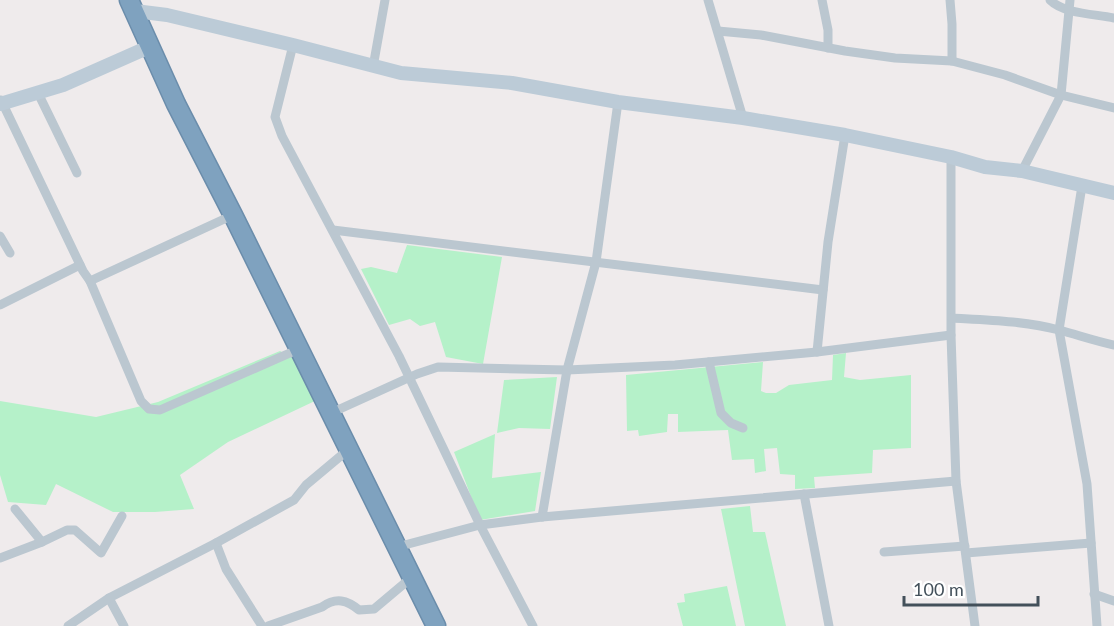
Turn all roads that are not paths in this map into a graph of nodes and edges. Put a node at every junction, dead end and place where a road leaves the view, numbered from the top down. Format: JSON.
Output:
{"nodes":[{"id":1,"x":386,"y":0,"type":"edge"},
{"id":2,"x":708,"y":0,"type":"edge"},
{"id":3,"x":822,"y":0,"type":"edge"},
{"id":4,"x":950,"y":0,"type":"edge"},
{"id":5,"x":1050,"y":0,"type":"edge"},
{"id":6,"x":1069,"y":4,"type":"edge"},
{"id":7,"x":132,"y":6,"type":"edge"},
{"id":8,"x":1114,"y":18,"type":"edge"},
{"id":9,"x":718,"y":31,"type":"junction"},
{"id":10,"x":293,"y":45,"type":"junction"},
{"id":11,"x":149,"y":47,"type":"junction"},
{"id":12,"x":828,"y":48,"type":"junction"},
{"id":13,"x":952,"y":61,"type":"junction"},
{"id":14,"x":373,"y":67,"type":"junction"},
{"id":15,"x":38,"y":93,"type":"junction"},
{"id":16,"x":1060,"y":95,"type":"junction"},
{"id":17,"x":1,"y":102,"type":"edge"},
{"id":18,"x":618,"y":102,"type":"junction"},
{"id":19,"x":1114,"y":108,"type":"edge"},
{"id":20,"x":742,"y":118,"type":"junction"},
{"id":21,"x":845,"y":135,"type":"junction"},
{"id":22,"x":951,"y":157,"type":"junction"},
{"id":23,"x":1022,"y":171,"type":"junction"},
{"id":24,"x":77,"y":173,"type":"dead end"},
{"id":25,"x":1082,"y":186,"type":"junction"},
{"id":26,"x":1114,"y":193,"type":"edge"},
{"id":27,"x":233,"y":215,"type":"junction"},
{"id":28,"x":333,"y":230,"type":"junction"},
{"id":29,"x":0,"y":236,"type":"edge"},
{"id":30,"x":10,"y":253,"type":"dead end"},
{"id":31,"x":596,"y":262,"type":"junction"},
{"id":32,"x":80,"y":265,"type":"junction"},
{"id":33,"x":90,"y":281,"type":"junction"},
{"id":34,"x":823,"y":290,"type":"junction"},
{"id":35,"x":0,"y":305,"type":"edge"},
{"id":36,"x":952,"y":318,"type":"junction"},
{"id":37,"x":1059,"y":330,"type":"junction"},
{"id":38,"x":951,"y":335,"type":"junction"},
{"id":39,"x":1114,"y":345,"type":"edge"},
{"id":40,"x":299,"y":349,"type":"junction"},
{"id":41,"x":817,"y":352,"type":"junction"},
{"id":42,"x":709,"y":362,"type":"junction"},
{"id":43,"x":567,"y":370,"type":"junction"},
{"id":44,"x":410,"y":378,"type":"junction"},
{"id":45,"x":331,"y":413,"type":"junction"},
{"id":46,"x":743,"y":428,"type":"dead end"},
{"id":47,"x":349,"y":449,"type":"junction"},
{"id":48,"x":956,"y":482,"type":"junction"},
{"id":49,"x":804,"y":494,"type":"junction"},
{"id":50,"x":15,"y":509,"type":"dead end"},
{"id":51,"x":122,"y":516,"type":"dead end"},
{"id":52,"x":542,"y":516,"type":"junction"},
{"id":53,"x":480,"y":525,"type":"junction"},
{"id":54,"x":42,"y":542,"type":"junction"},
{"id":55,"x":216,"y":543,"type":"junction"},
{"id":56,"x":1091,"y":543,"type":"junction"},
{"id":57,"x":397,"y":547,"type":"junction"},
{"id":58,"x":965,"y":549,"type":"junction"},
{"id":59,"x":884,"y":552,"type":"dead end"},
{"id":60,"x":0,"y":558,"type":"edge"},
{"id":61,"x":412,"y":577,"type":"junction"},
{"id":62,"x":1094,"y":594,"type":"junction"},
{"id":63,"x":108,"y":598,"type":"junction"},
{"id":64,"x":1114,"y":601,"type":"edge"},
{"id":65,"x":68,"y":626,"type":"edge"},
{"id":66,"x":124,"y":626,"type":"edge"},
{"id":67,"x":262,"y":626,"type":"edge"},
{"id":68,"x":268,"y":626,"type":"edge"},
{"id":69,"x":436,"y":626,"type":"edge"},
{"id":70,"x":533,"y":626,"type":"edge"},
{"id":71,"x":829,"y":626,"type":"edge"},
{"id":72,"x":975,"y":626,"type":"edge"},
{"id":73,"x":1097,"y":626,"type":"edge"}],
"edges":[{"from":1,"to":14,"type":"street"},
{"from":2,"to":9,"type":"street"},
{"from":3,"to":12,"type":"street"},
{"from":4,"to":13,"type":"street"},
{"from":5,"to":6,"type":"street"},
{"from":6,"to":8,"type":"street"},
{"from":6,"to":16,"type":"street"},
{"from":7,"to":10,"type":"street"},
{"from":7,"to":11,"type":"highway"},
{"from":9,"to":12,"type":"street"},
{"from":9,"to":20,"type":"street"},
{"from":10,"to":14,"type":"street"},
{"from":10,"to":28,"type":"street"},
{"from":11,"to":15,"type":"street"},
{"from":11,"to":27,"type":"highway"},
{"from":12,"to":13,"type":"street"},
{"from":13,"to":16,"type":"street"},
{"from":14,"to":18,"type":"street"},
{"from":15,"to":17,"type":"street"},
{"from":15,"to":24,"type":"street"},
{"from":16,"to":19,"type":"street"},
{"from":16,"to":23,"type":"street"},
{"from":17,"to":32,"type":"street"},
{"from":18,"to":20,"type":"street"},
{"from":18,"to":31,"type":"street"},
{"from":20,"to":21,"type":"street"},
{"from":21,"to":22,"type":"street"},
{"from":21,"to":34,"type":"street"},
{"from":22,"to":23,"type":"street"},
{"from":22,"to":36,"type":"street"},
{"from":23,"to":25,"type":"street"},
{"from":25,"to":26,"type":"street"},
{"from":25,"to":37,"type":"street"},
{"from":27,"to":33,"type":"street"},
{"from":27,"to":40,"type":"highway"},
{"from":28,"to":31,"type":"street"},
{"from":28,"to":44,"type":"street"},
{"from":29,"to":30,"type":"street"},
{"from":31,"to":34,"type":"street"},
{"from":31,"to":43,"type":"street"},
{"from":32,"to":33,"type":"street"},
{"from":32,"to":35,"type":"street"},
{"from":33,"to":40,"type":"street"},
{"from":34,"to":41,"type":"street"},
{"from":36,"to":37,"type":"street"},
{"from":36,"to":38,"type":"street"},
{"from":37,"to":39,"type":"street"},
{"from":37,"to":56,"type":"street"},
{"from":38,"to":41,"type":"street"},
{"from":38,"to":48,"type":"street"},
{"from":40,"to":45,"type":"highway"},
{"from":41,"to":42,"type":"street"},
{"from":42,"to":43,"type":"street"},
{"from":42,"to":46,"type":"street"},
{"from":43,"to":44,"type":"street"},
{"from":43,"to":52,"type":"street"},
{"from":44,"to":45,"type":"street"},
{"from":44,"to":53,"type":"street"},
{"from":45,"to":47,"type":"highway"},
{"from":47,"to":55,"type":"street"},
{"from":47,"to":57,"type":"highway"},
{"from":48,"to":49,"type":"street"},
{"from":48,"to":58,"type":"street"},
{"from":49,"to":52,"type":"street"},
{"from":49,"to":71,"type":"street"},
{"from":50,"to":54,"type":"street"},
{"from":51,"to":54,"type":"street"},
{"from":52,"to":53,"type":"street"},
{"from":53,"to":57,"type":"street"},
{"from":53,"to":70,"type":"street"},
{"from":54,"to":60,"type":"street"},
{"from":55,"to":63,"type":"street"},
{"from":55,"to":67,"type":"street"},
{"from":56,"to":58,"type":"street"},
{"from":56,"to":62,"type":"street"},
{"from":57,"to":61,"type":"highway"},
{"from":58,"to":59,"type":"street"},
{"from":58,"to":72,"type":"street"},
{"from":61,"to":68,"type":"street"},
{"from":61,"to":69,"type":"highway"},
{"from":62,"to":64,"type":"street"},
{"from":62,"to":73,"type":"street"},
{"from":63,"to":65,"type":"street"},
{"from":63,"to":66,"type":"street"}]}
